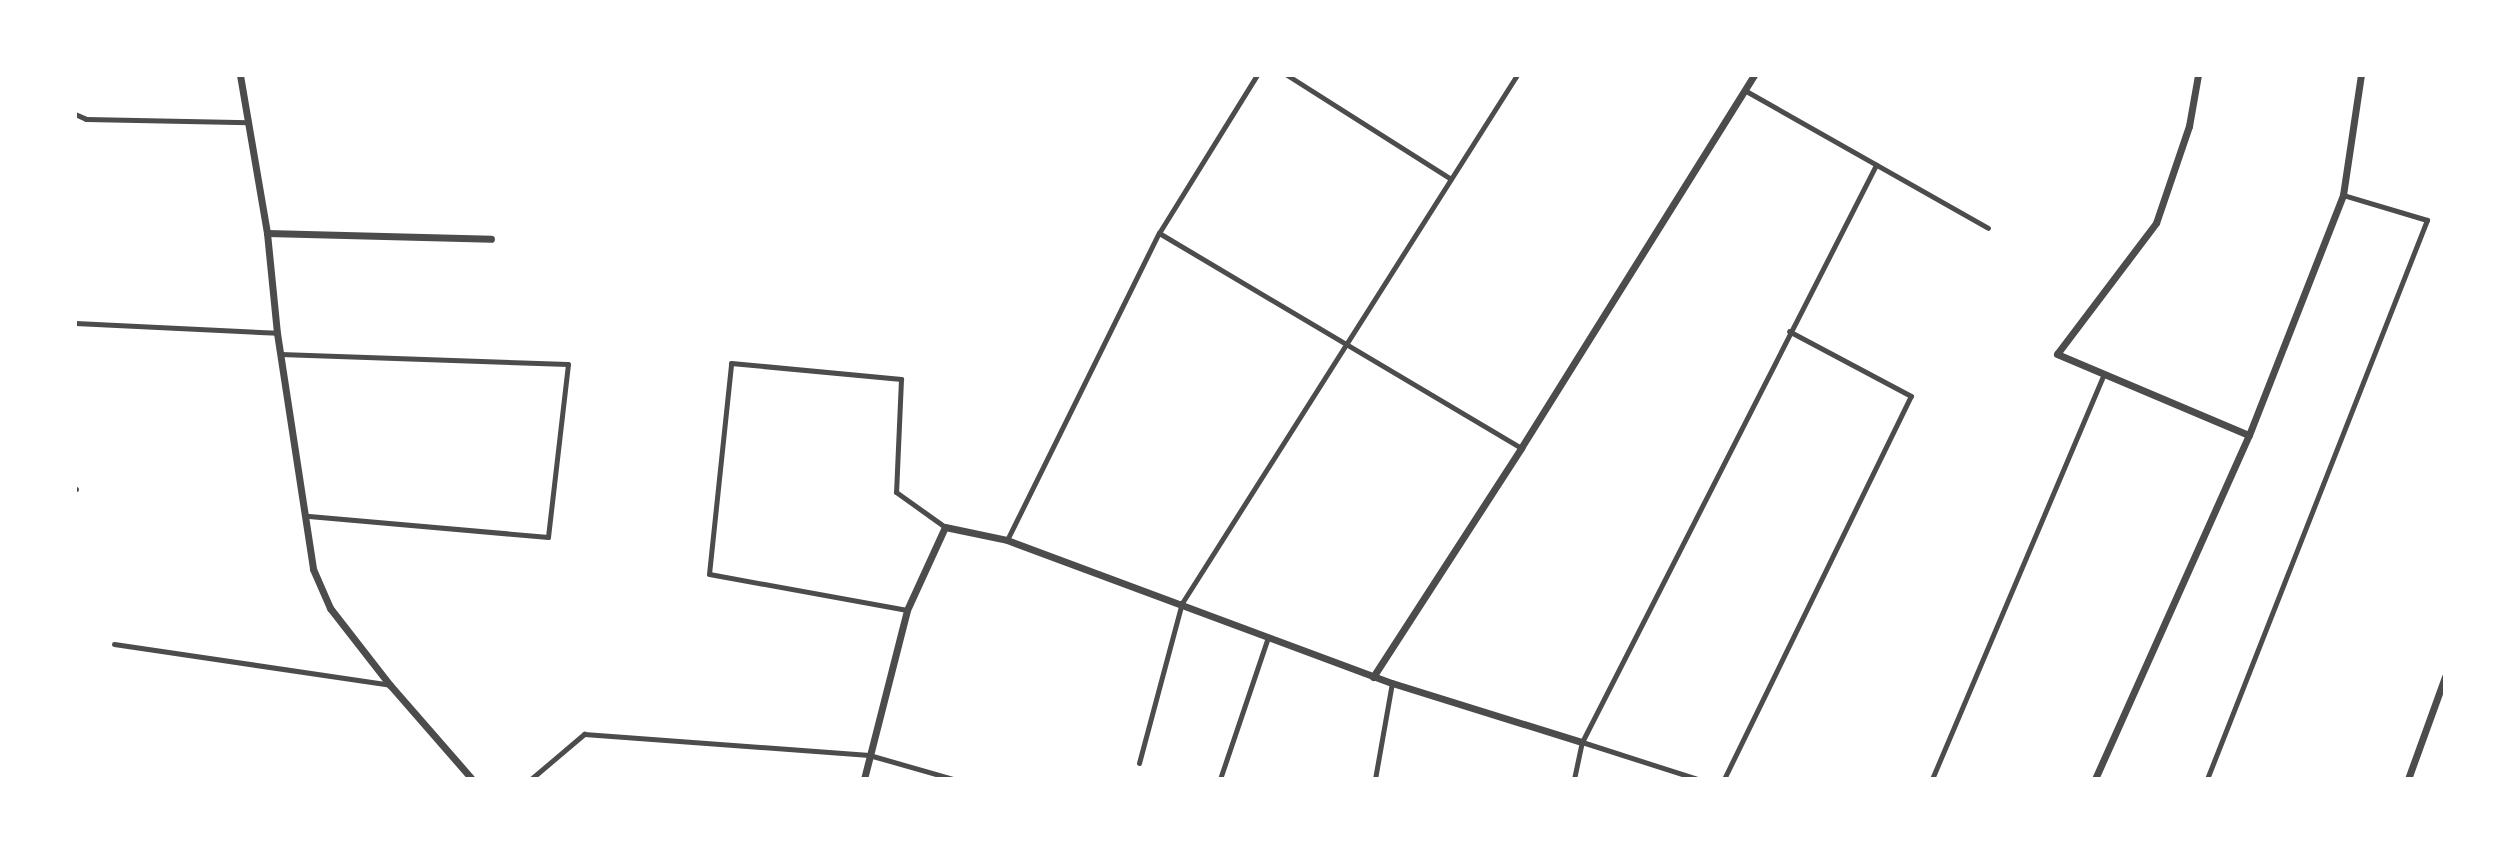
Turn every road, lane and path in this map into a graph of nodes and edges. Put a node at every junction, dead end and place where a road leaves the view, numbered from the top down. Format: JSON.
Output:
{"nodes":[{"id":1,"x":240,"y":75,"type":"edge"},
{"id":2,"x":1257,"y":75,"type":"edge"},
{"id":3,"x":1287,"y":75,"type":"edge"},
{"id":4,"x":1517,"y":75,"type":"edge"},
{"id":5,"x":1754,"y":75,"type":"edge"},
{"id":6,"x":2198,"y":75,"type":"edge"},
{"id":7,"x":2361,"y":75,"type":"edge"},
{"id":8,"x":1746,"y":91,"type":"junction"},
{"id":9,"x":75,"y":114,"type":"edge"},
{"id":10,"x":249,"y":122,"type":"junction"},
{"id":11,"x":1876,"y":165,"type":"junction"},
{"id":12,"x":1451,"y":179,"type":"junction"},
{"id":13,"x":2343,"y":195,"type":"junction"},
{"id":14,"x":1988,"y":228,"type":"dead end"},
{"id":15,"x":267,"y":233,"type":"junction"},
{"id":16,"x":1159,"y":233,"type":"junction"},
{"id":17,"x":491,"y":239,"type":"dead end"},
{"id":18,"x":75,"y":323,"type":"edge"},
{"id":19,"x":1789,"y":331,"type":"junction"},
{"id":20,"x":277,"y":333,"type":"junction"},
{"id":21,"x":1347,"y":344,"type":"junction"},
{"id":22,"x":280,"y":354,"type":"junction"},
{"id":23,"x":2103,"y":376,"type":"junction"},
{"id":24,"x":2249,"y":435,"type":"junction"},
{"id":25,"x":1521,"y":448,"type":"junction"},
{"id":26,"x":306,"y":516,"type":"junction"},
{"id":27,"x":944,"y":527,"type":"junction"},
{"id":28,"x":1007,"y":540,"type":"junction"},
{"id":29,"x":1182,"y":603,"type":"junction"},
{"id":30,"x":907,"y":610,"type":"junction"},
{"id":31,"x":1268,"y":637,"type":"junction"},
{"id":32,"x":114,"y":644,"type":"dead end"},
{"id":33,"x":1373,"y":677,"type":"junction"},
{"id":34,"x":2445,"y":677,"type":"edge"},
{"id":35,"x":1392,"y":683,"type":"junction"},
{"id":36,"x":390,"y":685,"type":"junction"},
{"id":37,"x":1582,"y":741,"type":"junction"},
{"id":38,"x":869,"y":755,"type":"junction"},
{"id":39,"x":1139,"y":763,"type":"dead end"},
{"id":40,"x":472,"y":779,"type":"edge"},
{"id":41,"x":531,"y":779,"type":"edge"},
{"id":42,"x":863,"y":779,"type":"edge"},
{"id":43,"x":953,"y":779,"type":"edge"},
{"id":44,"x":1220,"y":779,"type":"edge"},
{"id":45,"x":1376,"y":779,"type":"edge"},
{"id":46,"x":1574,"y":779,"type":"edge"},
{"id":47,"x":1697,"y":779,"type":"edge"},
{"id":48,"x":1724,"y":779,"type":"edge"},
{"id":49,"x":1932,"y":779,"type":"edge"},
{"id":50,"x":2095,"y":779,"type":"edge"},
{"id":51,"x":2207,"y":779,"type":"edge"},
{"id":52,"x":2408,"y":779,"type":"edge"}],
"edges":[{"from":1,"to":10,"type":"street"},
{"from":2,"to":16,"type":"lane"},
{"from":3,"to":12,"type":"lane"},
{"from":4,"to":12,"type":"lane"},
{"from":5,"to":8,"type":"street"},
{"from":6,"to":23,"type":"street"},
{"from":7,"to":13,"type":"street"},
{"from":8,"to":11,"type":"lane"},
{"from":8,"to":25,"type":"street"},
{"from":9,"to":10,"type":"lane"},
{"from":10,"to":15,"type":"street"},
{"from":11,"to":14,"type":"lane"},
{"from":11,"to":19,"type":"lane"},
{"from":12,"to":21,"type":"lane"},
{"from":13,"to":24,"type":"street"},
{"from":13,"to":51,"type":"lane"},
{"from":15,"to":17,"type":"street"},
{"from":15,"to":20,"type":"street"},
{"from":16,"to":21,"type":"lane"},
{"from":16,"to":28,"type":"lane"},
{"from":18,"to":20,"type":"lane"},
{"from":19,"to":37,"type":"lane"},
{"from":19,"to":48,"type":"lane"},
{"from":20,"to":22,"type":"street"},
{"from":21,"to":25,"type":"lane"},
{"from":21,"to":29,"type":"lane"},
{"from":22,"to":26,"type":"street"},
{"from":22,"to":26,"type":"lane"},
{"from":23,"to":24,"type":"street"},
{"from":23,"to":49,"type":"lane"},
{"from":24,"to":50,"type":"street"},
{"from":25,"to":33,"type":"street"},
{"from":26,"to":36,"type":"street"},
{"from":27,"to":28,"type":"street"},
{"from":27,"to":30,"type":"street"},
{"from":27,"to":30,"type":"lane"},
{"from":28,"to":29,"type":"street"},
{"from":29,"to":31,"type":"street"},
{"from":29,"to":39,"type":"lane"},
{"from":30,"to":38,"type":"street"},
{"from":31,"to":33,"type":"street"},
{"from":31,"to":44,"type":"lane"},
{"from":32,"to":36,"type":"lane"},
{"from":33,"to":35,"type":"street"},
{"from":34,"to":52,"type":"street"},
{"from":35,"to":37,"type":"street"},
{"from":35,"to":45,"type":"lane"},
{"from":36,"to":40,"type":"street"},
{"from":37,"to":46,"type":"lane"},
{"from":37,"to":47,"type":"lane"},
{"from":38,"to":41,"type":"lane"},
{"from":38,"to":42,"type":"street"},
{"from":38,"to":43,"type":"lane"}]}
